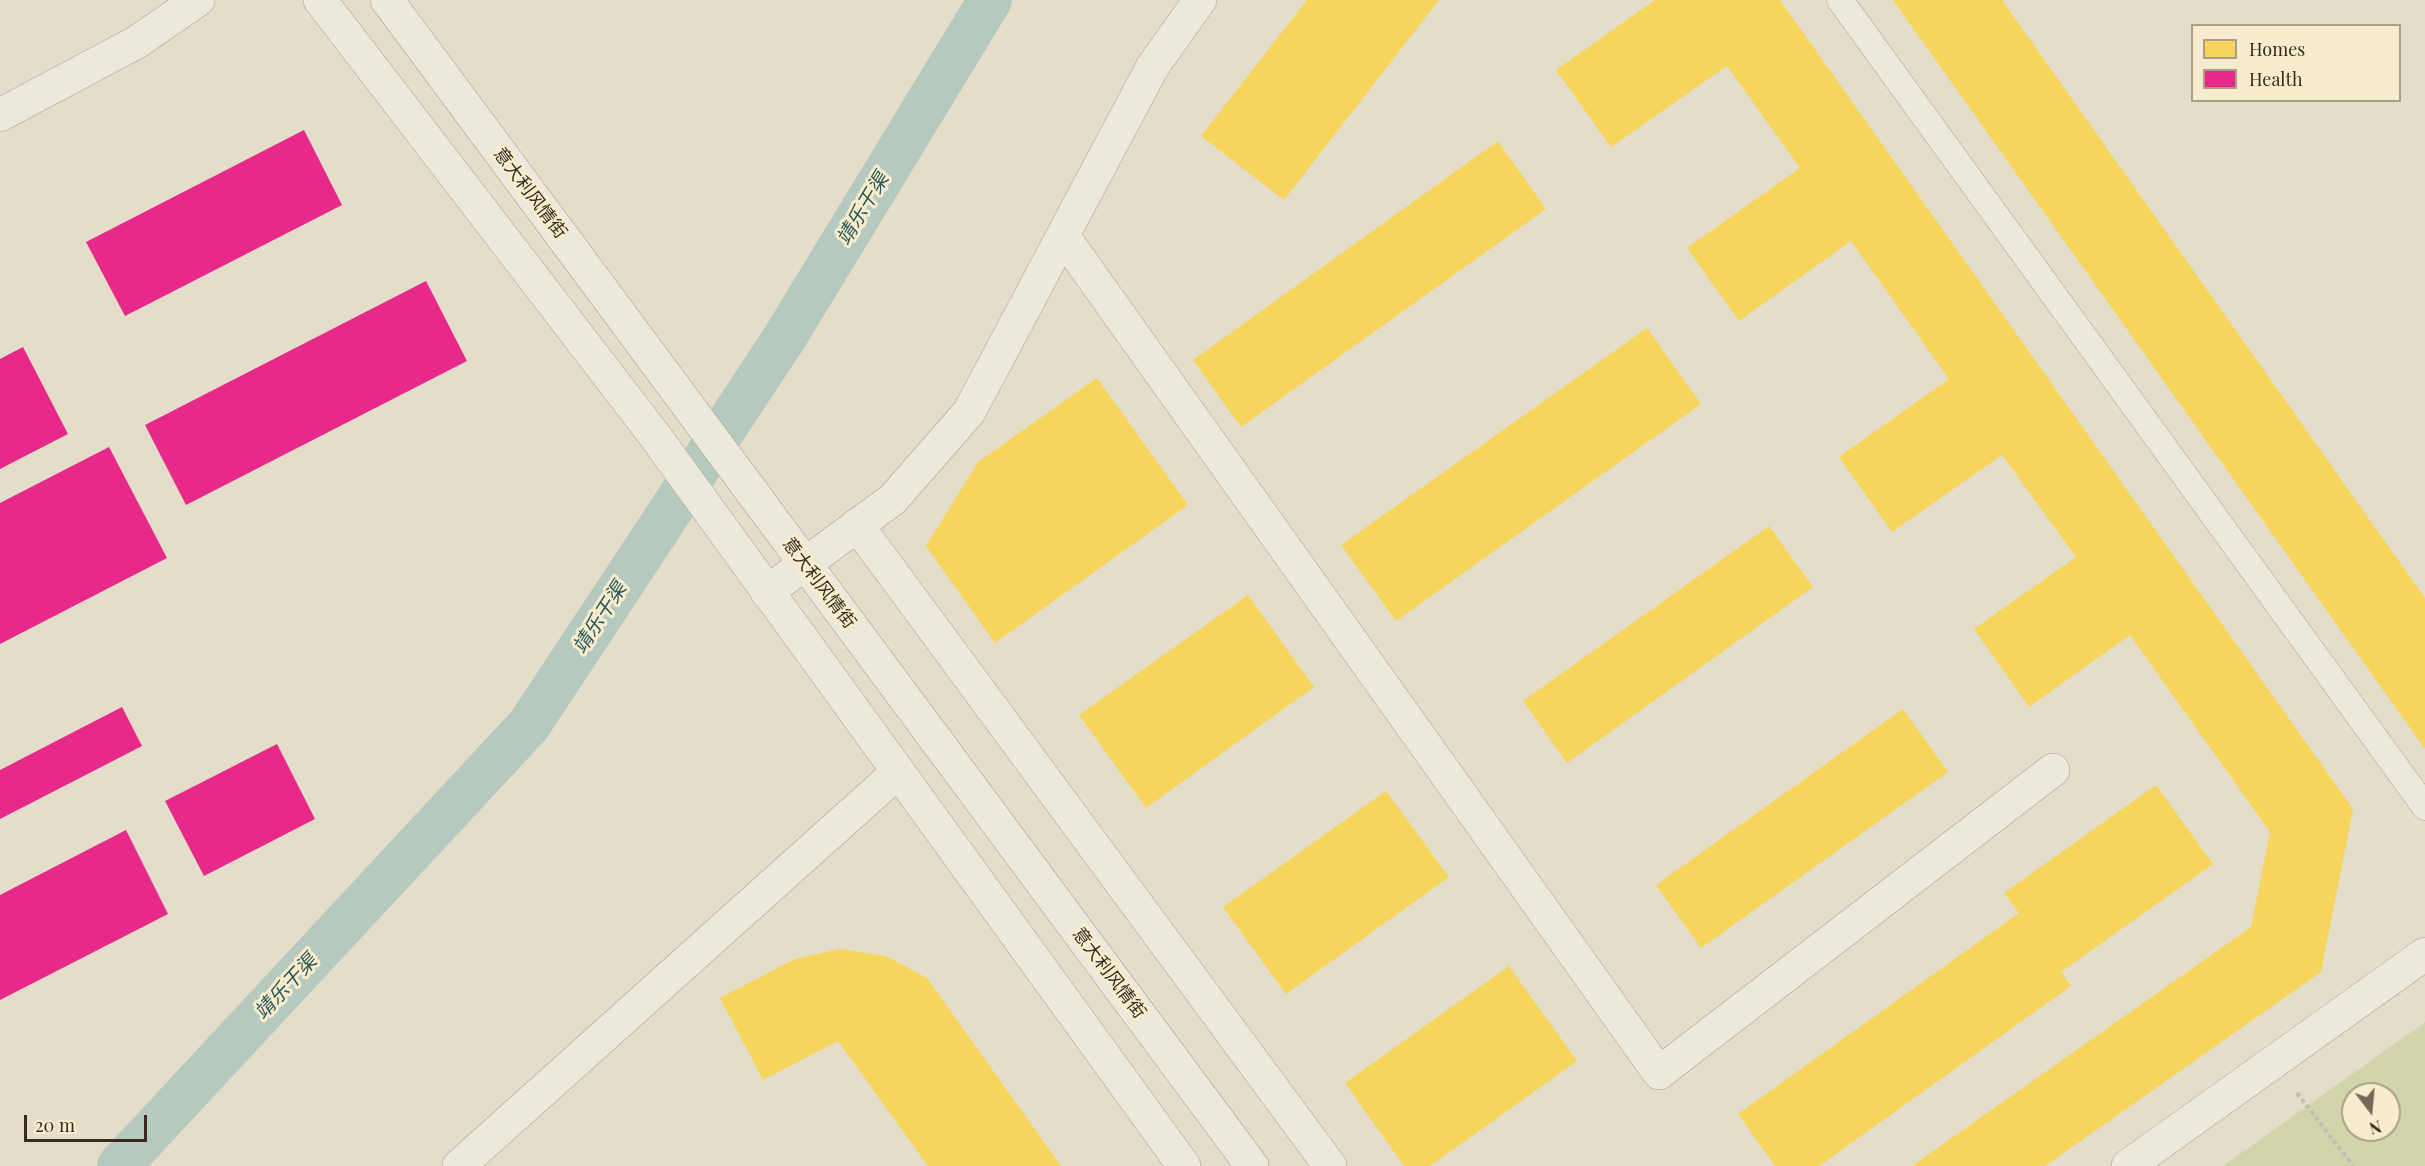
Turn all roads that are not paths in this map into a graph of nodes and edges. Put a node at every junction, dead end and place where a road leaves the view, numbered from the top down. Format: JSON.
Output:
{"nodes":[{"id":1,"x":198,"y":0,"type":"edge"},
{"id":2,"x":320,"y":0,"type":"edge"},
{"id":3,"x":387,"y":0,"type":"edge"},
{"id":4,"x":1200,"y":0,"type":"edge"},
{"id":5,"x":1840,"y":0,"type":"edge"},
{"id":6,"x":0,"y":115,"type":"edge"},
{"id":7,"x":1063,"y":236,"type":"junction"},
{"id":8,"x":857,"y":525,"type":"junction"},
{"id":9,"x":805,"y":564,"type":"junction"},
{"id":10,"x":767,"y":592,"type":"junction"},
{"id":11,"x":2053,"y":770,"type":"dead end"},
{"id":12,"x":898,"y":772,"type":"junction"},
{"id":13,"x":2425,"y":807,"type":"edge"},
{"id":14,"x":2425,"y":954,"type":"edge"},
{"id":15,"x":459,"y":1166,"type":"edge"},
{"id":16,"x":1184,"y":1166,"type":"edge"},
{"id":17,"x":1252,"y":1166,"type":"edge"},
{"id":18,"x":1330,"y":1166,"type":"edge"},
{"id":19,"x":2128,"y":1166,"type":"edge"}],
"edges":[{"from":1,"to":6,"type":"street"},
{"from":2,"to":10,"type":"street"},
{"from":3,"to":9,"type":"street","name":"意大利风情街"},
{"from":4,"to":7,"type":"street"},
{"from":5,"to":13,"type":"street"},
{"from":7,"to":8,"type":"street"},
{"from":7,"to":11,"type":"street"},
{"from":8,"to":9,"type":"street"},
{"from":8,"to":18,"type":"street"},
{"from":9,"to":10,"type":"street"},
{"from":9,"to":17,"type":"street","name":"意大利风情街"},
{"from":10,"to":12,"type":"street"},
{"from":12,"to":15,"type":"street"},
{"from":12,"to":16,"type":"street"},
{"from":14,"to":19,"type":"street"}]}
